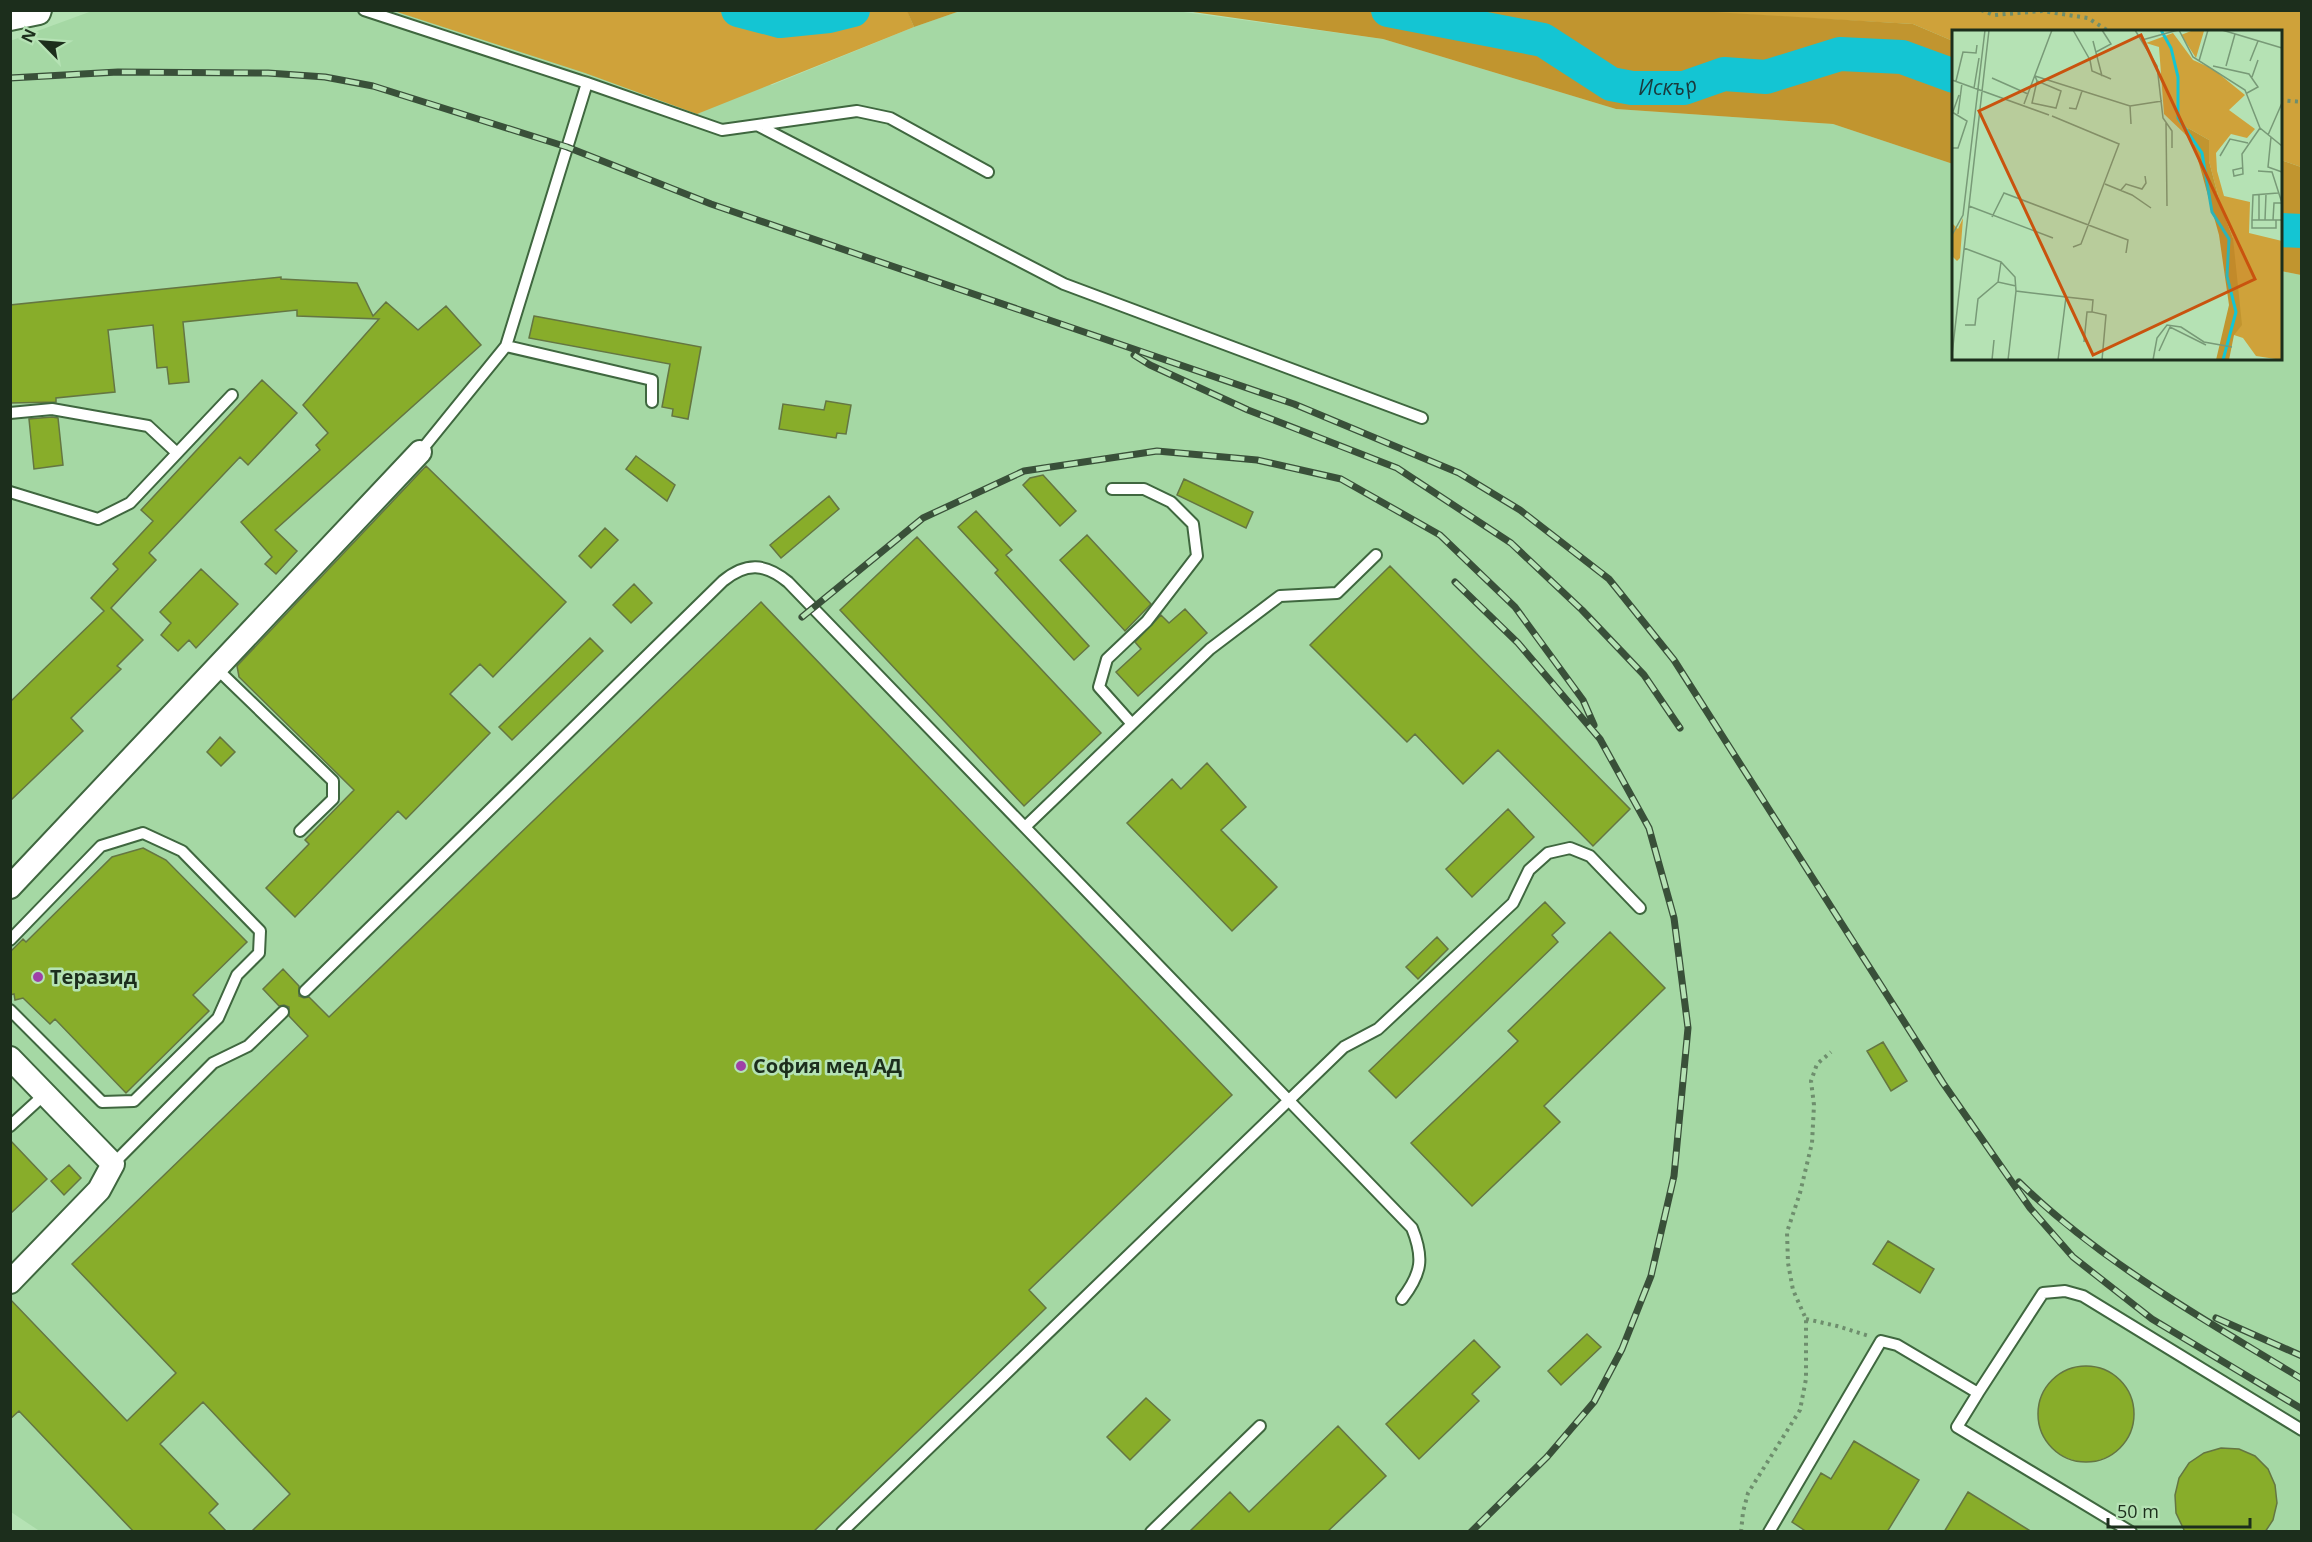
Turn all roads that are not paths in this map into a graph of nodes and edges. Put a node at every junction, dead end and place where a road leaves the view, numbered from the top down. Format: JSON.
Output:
{"nodes":[{"id":1,"x":363,"y":10,"type":"edge"},
{"id":2,"x":44,"y":11,"type":"edge"},
{"id":3,"x":10,"y":19,"type":"edge"},
{"id":4,"x":587,"y":83,"type":"junction"},
{"id":5,"x":759,"y":126,"type":"junction"},
{"id":6,"x":988,"y":172,"type":"dead end"},
{"id":7,"x":506,"y":346,"type":"junction"},
{"id":8,"x":232,"y":395,"type":"dead end"},
{"id":9,"x":652,"y":402,"type":"dead end"},
{"id":10,"x":10,"y":413,"type":"edge"},
{"id":11,"x":1422,"y":418,"type":"dead end"},
{"id":12,"x":420,"y":452,"type":"joint"},
{"id":13,"x":177,"y":453,"type":"junction"},
{"id":14,"x":1112,"y":489,"type":"dead end"},
{"id":15,"x":10,"y":492,"type":"edge"},
{"id":16,"x":1376,"y":555,"type":"dead end"},
{"id":17,"x":216,"y":668,"type":"junction"},
{"id":18,"x":1132,"y":724,"type":"junction"},
{"id":19,"x":1025,"y":827,"type":"junction"},
{"id":20,"x":300,"y":831,"type":"dead end"},
{"id":21,"x":10,"y":887,"type":"edge"},
{"id":22,"x":1640,"y":908,"type":"dead end"},
{"id":23,"x":10,"y":940,"type":"edge"},
{"id":24,"x":305,"y":991,"type":"dead end"},
{"id":25,"x":10,"y":1010,"type":"edge"},
{"id":26,"x":283,"y":1012,"type":"dead end"},
{"id":27,"x":10,"y":1058,"type":"edge"},
{"id":28,"x":45,"y":1094,"type":"junction"},
{"id":29,"x":1290,"y":1100,"type":"junction"},
{"id":30,"x":10,"y":1126,"type":"edge"},
{"id":31,"x":113,"y":1164,"type":"junction"},
{"id":32,"x":10,"y":1282,"type":"edge"},
{"id":33,"x":1402,"y":1299,"type":"dead end"},
{"id":34,"x":1978,"y":1393,"type":"junction"},
{"id":35,"x":1260,"y":1426,"type":"dead end"},
{"id":36,"x":2301,"y":1431,"type":"edge"},
{"id":37,"x":842,"y":1532,"type":"edge"},
{"id":38,"x":1151,"y":1532,"type":"edge"},
{"id":39,"x":1769,"y":1532,"type":"edge"},
{"id":40,"x":2131,"y":1532,"type":"edge"}],
"edges":[{"from":1,"to":4,"type":"lane"},
{"from":2,"to":3,"type":"street"},
{"from":4,"to":5,"type":"lane"},
{"from":4,"to":7,"type":"lane"},
{"from":5,"to":6,"type":"lane"},
{"from":5,"to":11,"type":"lane"},
{"from":7,"to":9,"type":"lane"},
{"from":7,"to":12,"type":"lane"},
{"from":8,"to":13,"type":"lane"},
{"from":10,"to":13,"type":"lane"},
{"from":12,"to":17,"type":"street"},
{"from":13,"to":15,"type":"lane"},
{"from":14,"to":18,"type":"lane"},
{"from":16,"to":18,"type":"lane"},
{"from":17,"to":20,"type":"lane"},
{"from":17,"to":21,"type":"street"},
{"from":18,"to":19,"type":"lane"},
{"from":19,"to":24,"type":"lane"},
{"from":19,"to":29,"type":"lane"},
{"from":22,"to":29,"type":"lane"},
{"from":23,"to":25,"type":"lane"},
{"from":26,"to":31,"type":"lane"},
{"from":27,"to":28,"type":"street"},
{"from":28,"to":30,"type":"lane"},
{"from":28,"to":31,"type":"street"},
{"from":29,"to":33,"type":"lane"},
{"from":29,"to":37,"type":"lane"},
{"from":31,"to":32,"type":"street"},
{"from":34,"to":36,"type":"lane"},
{"from":34,"to":39,"type":"lane"},
{"from":34,"to":40,"type":"lane"},
{"from":35,"to":38,"type":"lane"}]}
